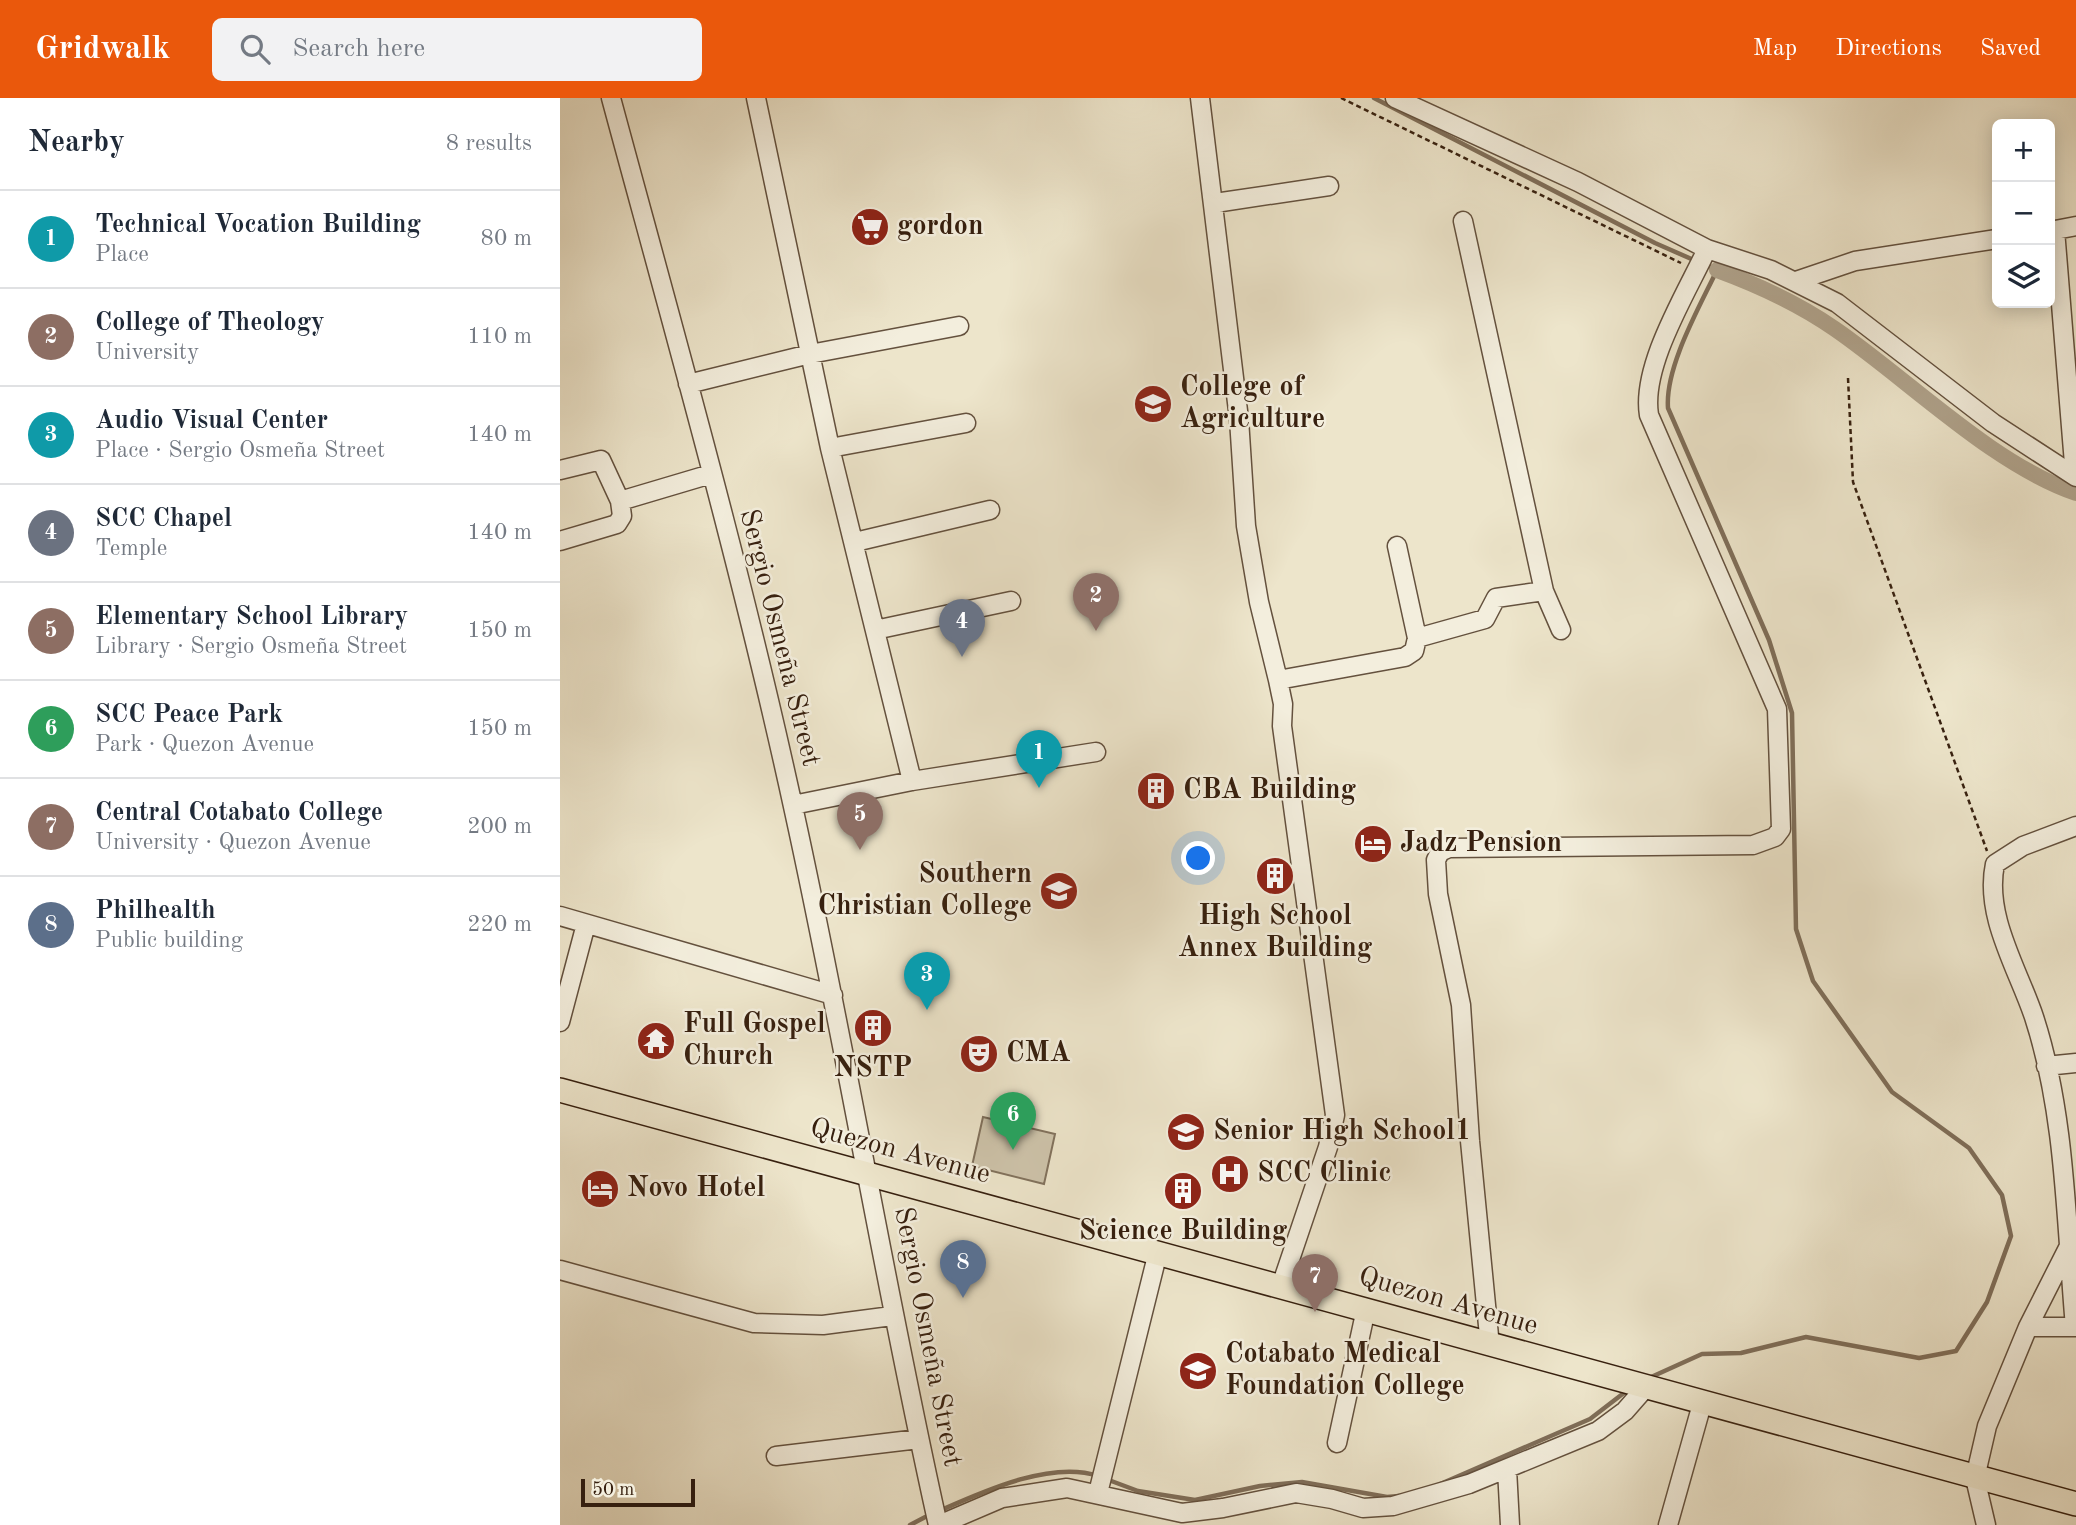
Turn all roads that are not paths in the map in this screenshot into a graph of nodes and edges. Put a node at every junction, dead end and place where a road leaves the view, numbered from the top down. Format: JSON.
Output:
{"nodes":[{"id":1,"x":611,"y":98,"type":"edge"},
{"id":2,"x":756,"y":98,"type":"edge"},
{"id":3,"x":1200,"y":98,"type":"edge"},
{"id":4,"x":1395,"y":98,"type":"edge"},
{"id":5,"x":1329,"y":186,"type":"dead end"},
{"id":6,"x":1215,"y":203,"type":"junction"},
{"id":7,"x":1463,"y":221,"type":"dead end"},
{"id":8,"x":2076,"y":226,"type":"edge"},
{"id":9,"x":2055,"y":230,"type":"edge"},
{"id":10,"x":1992,"y":240,"type":"edge"},
{"id":11,"x":2053,"y":245,"type":"edge"},
{"id":12,"x":1707,"y":249,"type":"junction"},
{"id":13,"x":1796,"y":281,"type":"junction"},
{"id":14,"x":959,"y":326,"type":"dead end"},
{"id":15,"x":810,"y":354,"type":"junction"},
{"id":16,"x":688,"y":384,"type":"junction"},
{"id":17,"x":966,"y":423,"type":"dead end"},
{"id":18,"x":830,"y":448,"type":"junction"},
{"id":19,"x":560,"y":470,"type":"edge"},
{"id":20,"x":711,"y":474,"type":"junction"},
{"id":21,"x":2076,"y":476,"type":"edge"},
{"id":22,"x":620,"y":501,"type":"junction"},
{"id":23,"x":990,"y":510,"type":"dead end"},
{"id":24,"x":560,"y":541,"type":"edge"},
{"id":25,"x":855,"y":542,"type":"junction"},
{"id":26,"x":1397,"y":547,"type":"dead end"},
{"id":27,"x":1544,"y":591,"type":"junction"},
{"id":28,"x":1011,"y":601,"type":"dead end"},
{"id":29,"x":875,"y":630,"type":"junction"},
{"id":30,"x":1561,"y":630,"type":"dead end"},
{"id":31,"x":1417,"y":638,"type":"junction"},
{"id":32,"x":1278,"y":680,"type":"junction"},
{"id":33,"x":1096,"y":752,"type":"dead end"},
{"id":34,"x":912,"y":781,"type":"junction"},
{"id":35,"x":793,"y":805,"type":"junction"},
{"id":36,"x":2076,"y":827,"type":"edge"},
{"id":37,"x":560,"y":916,"type":"edge"},
{"id":38,"x":586,"y":924,"type":"junction"},
{"id":39,"x":833,"y":995,"type":"junction"},
{"id":40,"x":560,"y":1022,"type":"edge"},
{"id":41,"x":2076,"y":1063,"type":"edge"},
{"id":42,"x":2046,"y":1066,"type":"junction"},
{"id":43,"x":560,"y":1090,"type":"edge"},
{"id":44,"x":869,"y":1175,"type":"junction"},
{"id":45,"x":2068,"y":1248,"type":"junction"},
{"id":46,"x":1158,"y":1252,"type":"junction"},
{"id":47,"x":560,"y":1270,"type":"edge"},
{"id":48,"x":1281,"y":1286,"type":"junction"},
{"id":49,"x":1366,"y":1309,"type":"junction"},
{"id":50,"x":892,"y":1316,"type":"junction"},
{"id":51,"x":2028,"y":1327,"type":"junction"},
{"id":52,"x":2075,"y":1327,"type":"edge"},
{"id":53,"x":1490,"y":1346,"type":"junction"},
{"id":54,"x":1646,"y":1387,"type":"junction"},
{"id":55,"x":1702,"y":1404,"type":"junction"},
{"id":56,"x":919,"y":1439,"type":"junction"},
{"id":57,"x":1337,"y":1443,"type":"dead end"},
{"id":58,"x":776,"y":1456,"type":"dead end"},
{"id":59,"x":1507,"y":1469,"type":"junction"},
{"id":60,"x":1975,"y":1478,"type":"junction"},
{"id":61,"x":1101,"y":1483,"type":"junction"},
{"id":62,"x":2071,"y":1498,"type":"edge"},
{"id":63,"x":1225,"y":1516,"type":"edge"},
{"id":64,"x":1364,"y":1517,"type":"edge"},
{"id":65,"x":939,"y":1525,"type":"edge"},
{"id":66,"x":1510,"y":1525,"type":"edge"},
{"id":67,"x":1668,"y":1525,"type":"edge"},
{"id":68,"x":1986,"y":1525,"type":"edge"}],
"edges":[{"from":1,"to":16,"type":"street","name":"Sergio Osmeña Street"},
{"from":2,"to":15,"type":"street"},
{"from":3,"to":6,"type":"street"},
{"from":4,"to":12,"type":"street"},
{"from":5,"to":6,"type":"street"},
{"from":6,"to":32,"type":"street"},
{"from":7,"to":27,"type":"street"},
{"from":8,"to":9,"type":"street"},
{"from":10,"to":13,"type":"street"},
{"from":11,"to":21,"type":"street"},
{"from":12,"to":13,"type":"street"},
{"from":12,"to":53,"type":"street"},
{"from":13,"to":21,"type":"street"},
{"from":14,"to":15,"type":"street"},
{"from":15,"to":16,"type":"street"},
{"from":15,"to":18,"type":"street"},
{"from":16,"to":20,"type":"street","name":"Sergio Osmeña Street"},
{"from":17,"to":18,"type":"street"},
{"from":18,"to":25,"type":"street"},
{"from":19,"to":22,"type":"street"},
{"from":20,"to":22,"type":"street"},
{"from":20,"to":35,"type":"street","name":"Sergio Osmeña Street"},
{"from":22,"to":24,"type":"street"},
{"from":23,"to":25,"type":"street"},
{"from":25,"to":29,"type":"street"},
{"from":26,"to":31,"type":"street"},
{"from":27,"to":30,"type":"street"},
{"from":27,"to":31,"type":"street"},
{"from":28,"to":29,"type":"street"},
{"from":29,"to":34,"type":"street"},
{"from":31,"to":32,"type":"street"},
{"from":32,"to":48,"type":"street"},
{"from":33,"to":34,"type":"street"},
{"from":34,"to":35,"type":"street"},
{"from":35,"to":39,"type":"street","name":"Sergio Osmeña Street"},
{"from":36,"to":42,"type":"street"},
{"from":37,"to":38,"type":"street"},
{"from":38,"to":39,"type":"street"},
{"from":38,"to":40,"type":"street"},
{"from":39,"to":44,"type":"street","name":"Sergio Osmeña Street"},
{"from":41,"to":42,"type":"street"},
{"from":42,"to":45,"type":"street"},
{"from":43,"to":44,"type":"main road","name":"Quezon Avenue"},
{"from":44,"to":46,"type":"main road","name":"Quezon Avenue"},
{"from":44,"to":50,"type":"street","name":"Sergio Osmeña Street"},
{"from":45,"to":51,"type":"street"},
{"from":45,"to":52,"type":"street"},
{"from":46,"to":48,"type":"main road","name":"Quezon Avenue"},
{"from":46,"to":61,"type":"street"},
{"from":47,"to":50,"type":"street"},
{"from":48,"to":49,"type":"main road","name":"Quezon Avenue"},
{"from":49,"to":53,"type":"main road","name":"Quezon Avenue"},
{"from":49,"to":57,"type":"street"},
{"from":50,"to":56,"type":"street","name":"Sergio Osmeña Street"},
{"from":51,"to":52,"type":"street"},
{"from":51,"to":60,"type":"street"},
{"from":53,"to":54,"type":"main road","name":"Quezon Avenue"},
{"from":54,"to":55,"type":"main road","name":"Quezon Avenue"},
{"from":54,"to":59,"type":"street"},
{"from":55,"to":60,"type":"main road","name":"Quezon Avenue"},
{"from":55,"to":67,"type":"street"},
{"from":56,"to":58,"type":"street"},
{"from":56,"to":65,"type":"street","name":"Sergio Osmeña Street"},
{"from":59,"to":64,"type":"street"},
{"from":59,"to":66,"type":"street"},
{"from":60,"to":62,"type":"main road","name":"Quezon Avenue"},
{"from":60,"to":68,"type":"street"},
{"from":61,"to":63,"type":"street"},
{"from":61,"to":65,"type":"street"},
{"from":63,"to":64,"type":"street"}]}
